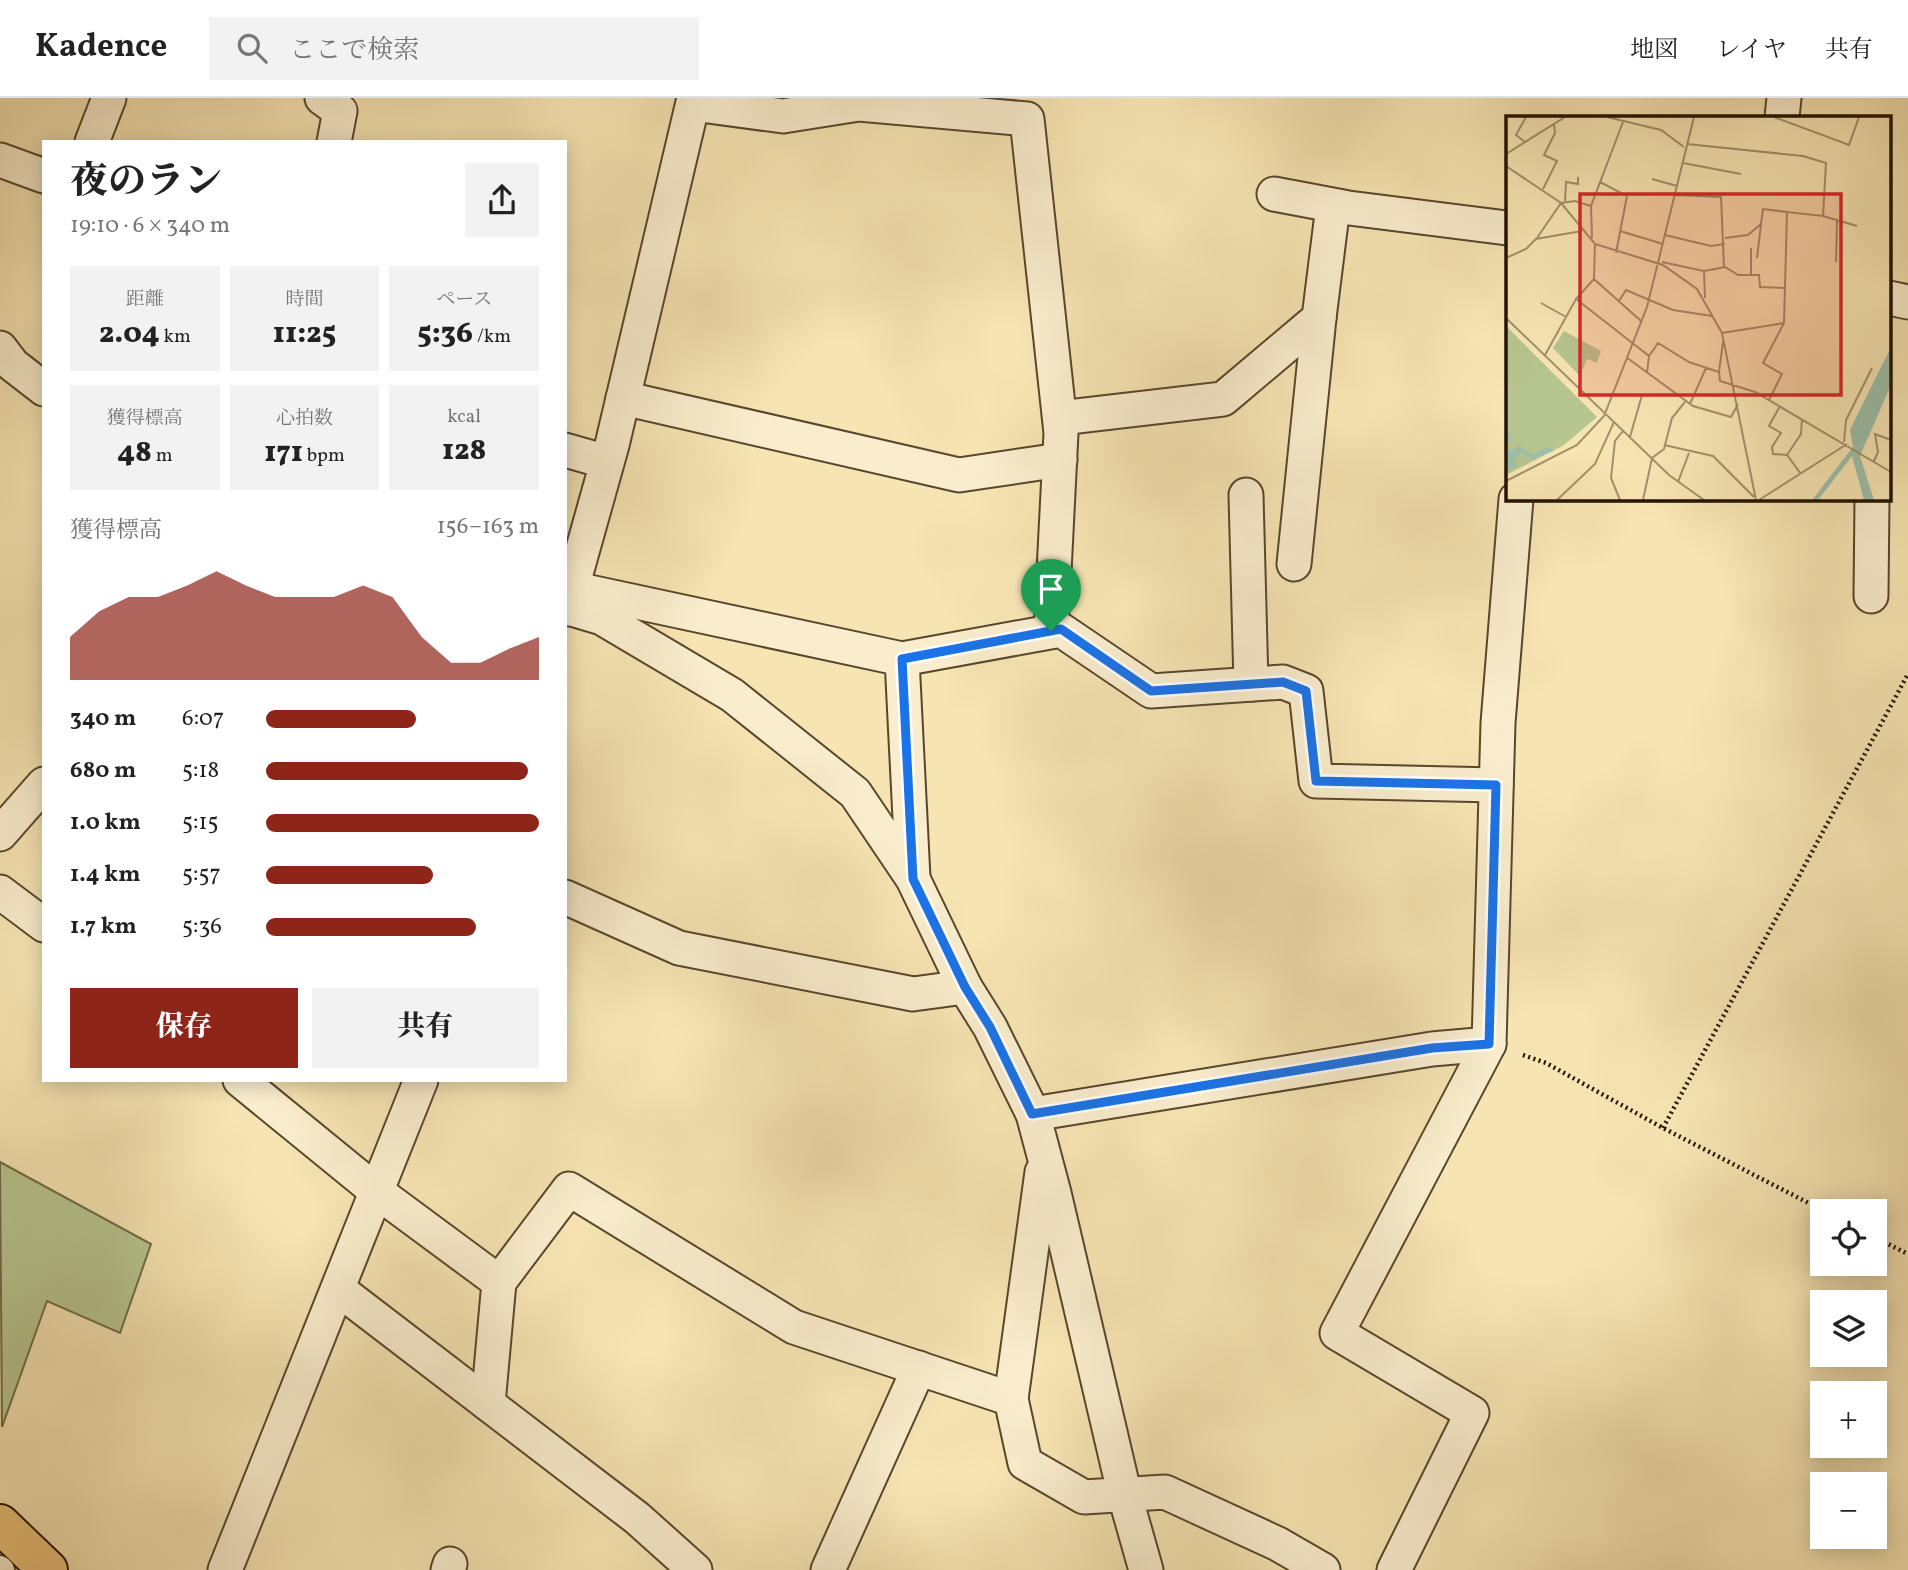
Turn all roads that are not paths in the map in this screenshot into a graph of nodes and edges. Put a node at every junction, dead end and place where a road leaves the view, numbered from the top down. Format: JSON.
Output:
{"nodes":[{"id":1,"x":108,"y":98,"type":"edge"},
{"id":2,"x":1784,"y":98,"type":"edge"},
{"id":3,"x":693,"y":101,"type":"edge"},
{"id":4,"x":1782,"y":116,"type":"edge"},
{"id":5,"x":93,"y":140,"type":"edge"},
{"id":6,"x":0,"y":160,"type":"edge"},
{"id":7,"x":42,"y":175,"type":"edge"},
{"id":8,"x":1274,"y":194,"type":"dead end"},
{"id":9,"x":1343,"y":207,"type":"junction"},
{"id":10,"x":1506,"y":228,"type":"edge"},
{"id":11,"x":1890,"y":298,"type":"edge"},
{"id":12,"x":1908,"y":302,"type":"edge"},
{"id":13,"x":1319,"y":318,"type":"junction"},
{"id":14,"x":4,"y":361,"type":"edge"},
{"id":15,"x":42,"y":388,"type":"edge"},
{"id":16,"x":623,"y":398,"type":"junction"},
{"id":17,"x":1060,"y":418,"type":"junction"},
{"id":18,"x":567,"y":451,"type":"edge"},
{"id":19,"x":1060,"y":460,"type":"junction"},
{"id":20,"x":607,"y":462,"type":"junction"},
{"id":21,"x":1246,"y":495,"type":"dead end"},
{"id":22,"x":1516,"y":500,"type":"edge"},
{"id":23,"x":1872,"y":500,"type":"edge"},
{"id":24,"x":1294,"y":564,"type":"dead end"},
{"id":25,"x":1871,"y":596,"type":"dead end"},
{"id":26,"x":567,"y":603,"type":"edge"},
{"id":27,"x":1051,"y":631,"type":"junction"},
{"id":28,"x":902,"y":659,"type":"junction"},
{"id":29,"x":1251,"y":684,"type":"junction"},
{"id":30,"x":1496,"y":785,"type":"junction"},
{"id":31,"x":42,"y":786,"type":"edge"},
{"id":32,"x":0,"y":834,"type":"edge"},
{"id":33,"x":913,"y":879,"type":"junction"},
{"id":34,"x":0,"y":892,"type":"edge"},
{"id":35,"x":567,"y":898,"type":"edge"},
{"id":36,"x":42,"y":924,"type":"edge"},
{"id":37,"x":965,"y":987,"type":"junction"},
{"id":38,"x":1489,"y":1044,"type":"junction"},
{"id":39,"x":242,"y":1082,"type":"edge"},
{"id":40,"x":420,"y":1082,"type":"edge"},
{"id":41,"x":1032,"y":1114,"type":"junction"},
{"id":42,"x":1043,"y":1160,"type":"junction"},
{"id":43,"x":376,"y":1191,"type":"junction"},
{"id":44,"x":499,"y":1282,"type":"junction"},
{"id":45,"x":338,"y":1289,"type":"junction"},
{"id":46,"x":919,"y":1368,"type":"junction"},
{"id":47,"x":1011,"y":1399,"type":"junction"},
{"id":48,"x":488,"y":1404,"type":"junction"},
{"id":49,"x":1125,"y":1496,"type":"junction"},
{"id":50,"x":0,"y":1524,"type":"edge"},
{"id":51,"x":48,"y":1570,"type":"edge"},
{"id":52,"x":225,"y":1570,"type":"edge"},
{"id":53,"x":695,"y":1570,"type":"edge"},
{"id":54,"x":828,"y":1570,"type":"edge"},
{"id":55,"x":1146,"y":1570,"type":"edge"},
{"id":56,"x":1323,"y":1570,"type":"edge"},
{"id":57,"x":1394,"y":1570,"type":"edge"}],
"edges":[{"from":1,"to":5,"type":"street"},
{"from":2,"to":4,"type":"street"},
{"from":3,"to":16,"type":"street"},
{"from":3,"to":17,"type":"street"},
{"from":6,"to":7,"type":"street"},
{"from":8,"to":9,"type":"street"},
{"from":9,"to":10,"type":"street"},
{"from":9,"to":13,"type":"street"},
{"from":11,"to":12,"type":"street"},
{"from":13,"to":17,"type":"street"},
{"from":13,"to":24,"type":"street"},
{"from":14,"to":15,"type":"street"},
{"from":16,"to":19,"type":"street"},
{"from":16,"to":20,"type":"street"},
{"from":17,"to":19,"type":"street"},
{"from":18,"to":20,"type":"street"},
{"from":19,"to":27,"type":"street"},
{"from":20,"to":26,"type":"street"},
{"from":21,"to":29,"type":"street"},
{"from":22,"to":30,"type":"street"},
{"from":23,"to":25,"type":"street"},
{"from":26,"to":28,"type":"street"},
{"from":26,"to":33,"type":"street"},
{"from":27,"to":28,"type":"street"},
{"from":27,"to":29,"type":"street"},
{"from":28,"to":33,"type":"street"},
{"from":29,"to":30,"type":"street"},
{"from":30,"to":38,"type":"street"},
{"from":31,"to":32,"type":"street"},
{"from":33,"to":37,"type":"street"},
{"from":34,"to":36,"type":"street"},
{"from":35,"to":37,"type":"street"},
{"from":37,"to":41,"type":"street"},
{"from":38,"to":41,"type":"street"},
{"from":38,"to":57,"type":"street"},
{"from":39,"to":43,"type":"street"},
{"from":40,"to":43,"type":"street"},
{"from":41,"to":42,"type":"street"},
{"from":42,"to":47,"type":"street"},
{"from":42,"to":49,"type":"street"},
{"from":43,"to":44,"type":"street"},
{"from":43,"to":45,"type":"street"},
{"from":44,"to":46,"type":"street"},
{"from":44,"to":48,"type":"street"},
{"from":45,"to":48,"type":"street"},
{"from":45,"to":52,"type":"street"},
{"from":46,"to":47,"type":"street"},
{"from":46,"to":54,"type":"street"},
{"from":47,"to":49,"type":"street"},
{"from":48,"to":53,"type":"street"},
{"from":49,"to":55,"type":"street"},
{"from":49,"to":56,"type":"street"},
{"from":50,"to":51,"type":"main road"}]}
